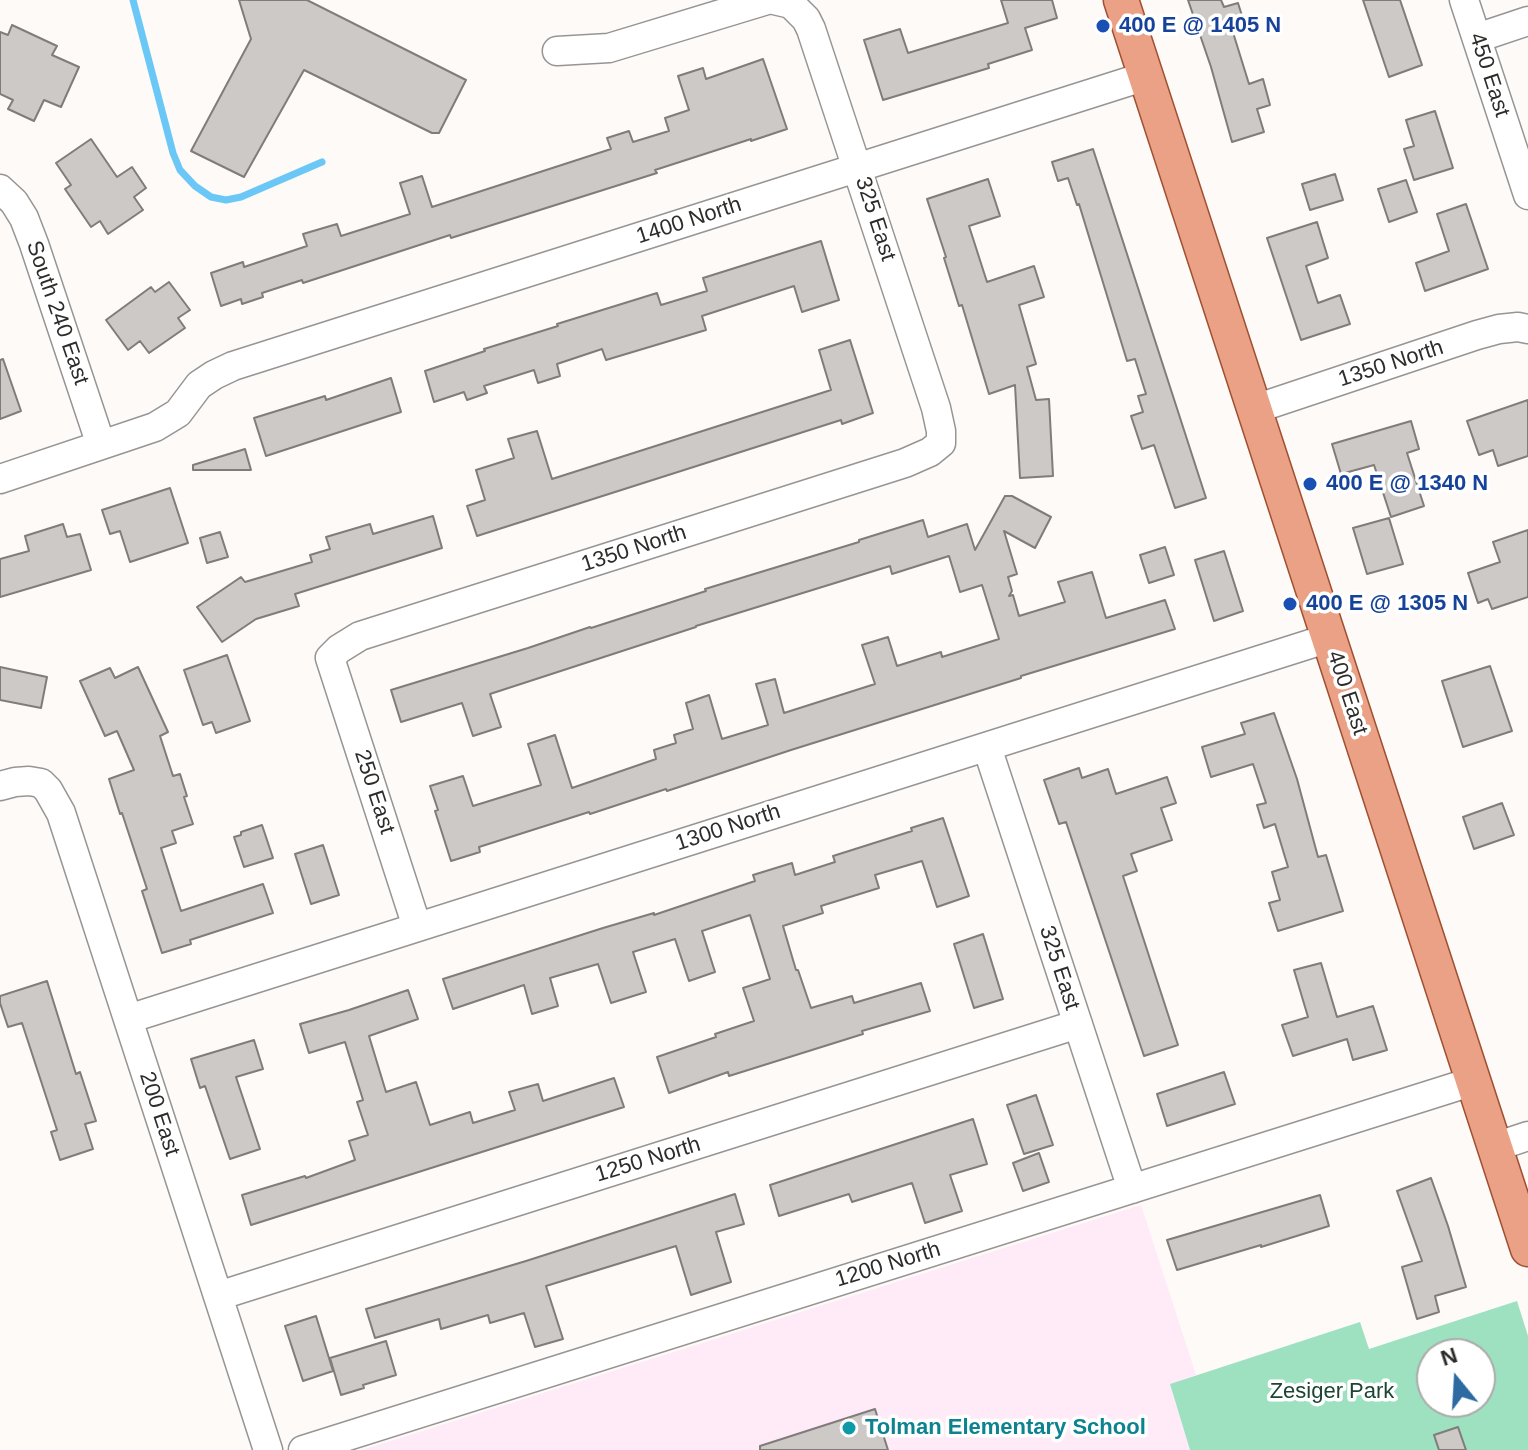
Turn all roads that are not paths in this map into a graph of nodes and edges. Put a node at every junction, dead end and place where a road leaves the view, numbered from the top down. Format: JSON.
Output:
{"nodes":[{"id":1,"x":1121,"y":0,"type":"edge"},
{"id":2,"x":1464,"y":0,"type":"edge"},
{"id":3,"x":778,"y":1,"type":"edge"},
{"id":4,"x":1528,"y":21,"type":"edge"},
{"id":5,"x":1477,"y":38,"type":"junction"},
{"id":6,"x":557,"y":51,"type":"dead end"},
{"id":7,"x":1146,"y":76,"type":"junction"},
{"id":8,"x":858,"y":167,"type":"junction"},
{"id":9,"x":0,"y":189,"type":"edge"},
{"id":10,"x":1528,"y":195,"type":"edge"},
{"id":11,"x":1528,"y":329,"type":"edge"},
{"id":12,"x":1255,"y":409,"type":"junction"},
{"id":13,"x":941,"y":443,"type":"joint"},
{"id":14,"x":101,"y":445,"type":"junction"},
{"id":15,"x":0,"y":479,"type":"edge"},
{"id":16,"x":1329,"y":638,"type":"junction"},
{"id":17,"x":330,"y":658,"type":"joint"},
{"id":18,"x":987,"y":747,"type":"junction"},
{"id":19,"x":0,"y":786,"type":"edge"},
{"id":20,"x":417,"y":927,"type":"junction"},
{"id":21,"x":128,"y":1019,"type":"junction"},
{"id":22,"x":1078,"y":1024,"type":"junction"},
{"id":23,"x":1474,"y":1081,"type":"junction"},
{"id":24,"x":1528,"y":1136,"type":"edge"},
{"id":25,"x":1495,"y":1147,"type":"junction"},
{"id":26,"x":1132,"y":1189,"type":"junction"},
{"id":27,"x":1528,"y":1249,"type":"edge"},
{"id":28,"x":218,"y":1296,"type":"junction"},
{"id":29,"x":268,"y":1450,"type":"edge"},
{"id":30,"x":303,"y":1450,"type":"edge"}],
"edges":[{"from":1,"to":7,"type":"main road","name":"400 East"},
{"from":2,"to":5,"type":"street","name":"450 East"},
{"from":3,"to":6,"type":"street"},
{"from":3,"to":8,"type":"street","name":"325 East"},
{"from":4,"to":5,"type":"street"},
{"from":5,"to":10,"type":"street","name":"450 East"},
{"from":7,"to":8,"type":"street","name":"1400 North"},
{"from":7,"to":12,"type":"main road","name":"400 East"},
{"from":8,"to":13,"type":"street","name":"325 East"},
{"from":8,"to":14,"type":"street","name":"1400 North"},
{"from":9,"to":14,"type":"street","name":"South 240 East"},
{"from":11,"to":12,"type":"street","name":"1350 North"},
{"from":12,"to":16,"type":"main road","name":"400 East"},
{"from":13,"to":17,"type":"street","name":"1350 North"},
{"from":14,"to":15,"type":"street","name":"1400 North"},
{"from":16,"to":18,"type":"street","name":"1300 North"},
{"from":16,"to":23,"type":"main road","name":"400 East"},
{"from":17,"to":20,"type":"street","name":"250 East"},
{"from":18,"to":20,"type":"street","name":"1300 North"},
{"from":18,"to":22,"type":"street","name":"325 East"},
{"from":19,"to":21,"type":"street","name":"200 East"},
{"from":20,"to":21,"type":"street","name":"1300 North"},
{"from":21,"to":28,"type":"street","name":"200 East"},
{"from":22,"to":26,"type":"street","name":"325 East"},
{"from":22,"to":28,"type":"street","name":"1250 North"},
{"from":23,"to":25,"type":"main road","name":"400 East"},
{"from":23,"to":26,"type":"street","name":"1200 North"},
{"from":24,"to":25,"type":"street"},
{"from":25,"to":27,"type":"main road","name":"400 East"},
{"from":26,"to":30,"type":"street","name":"1200 North"},
{"from":28,"to":29,"type":"street","name":"200 East"}]}
